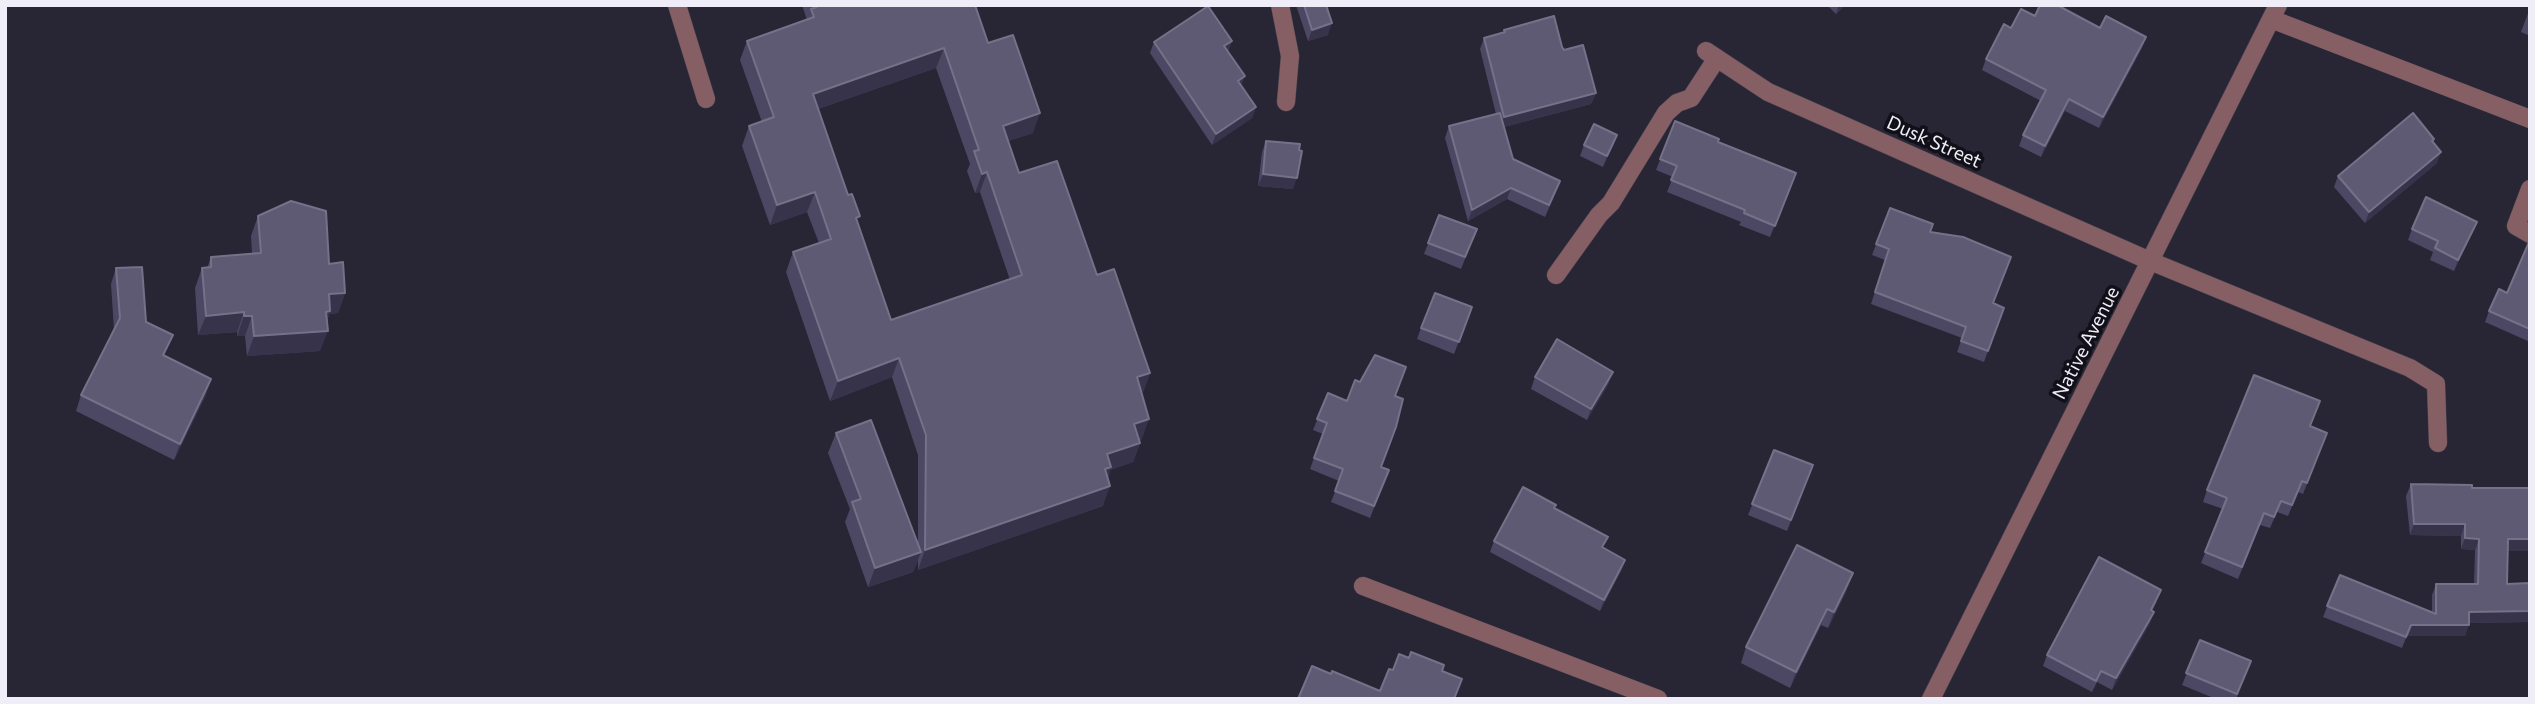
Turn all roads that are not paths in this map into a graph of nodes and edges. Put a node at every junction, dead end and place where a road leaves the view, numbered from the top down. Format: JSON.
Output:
{"nodes":[{"id":1,"x":677,"y":5,"type":"edge"},
{"id":2,"x":1280,"y":5,"type":"edge"},
{"id":3,"x":2274,"y":12,"type":"edge"},
{"id":4,"x":706,"y":99,"type":"dead end"},
{"id":5,"x":1286,"y":102,"type":"dead end"},
{"id":6,"x":2530,"y":119,"type":"edge"},
{"id":7,"x":2530,"y":189,"type":"edge"},
{"id":8,"x":2530,"y":234,"type":"edge"},
{"id":9,"x":2150,"y":261,"type":"junction"},
{"id":10,"x":1556,"y":275,"type":"dead end"},
{"id":11,"x":2438,"y":443,"type":"dead end"},
{"id":12,"x":1363,"y":586,"type":"dead end"},
{"id":13,"x":1658,"y":699,"type":"edge"},
{"id":14,"x":1931,"y":699,"type":"edge"}],
"edges":[{"from":1,"to":4,"type":"street"},
{"from":2,"to":5,"type":"street"},
{"from":3,"to":6,"type":"street"},
{"from":3,"to":9,"type":"street","name":"Native Avenue"},
{"from":7,"to":8,"type":"street"},
{"from":9,"to":10,"type":"street","name":"Dusk Street"},
{"from":9,"to":11,"type":"street","name":"Dusk Street"},
{"from":9,"to":14,"type":"street","name":"Native Avenue"},
{"from":12,"to":13,"type":"street"}]}
